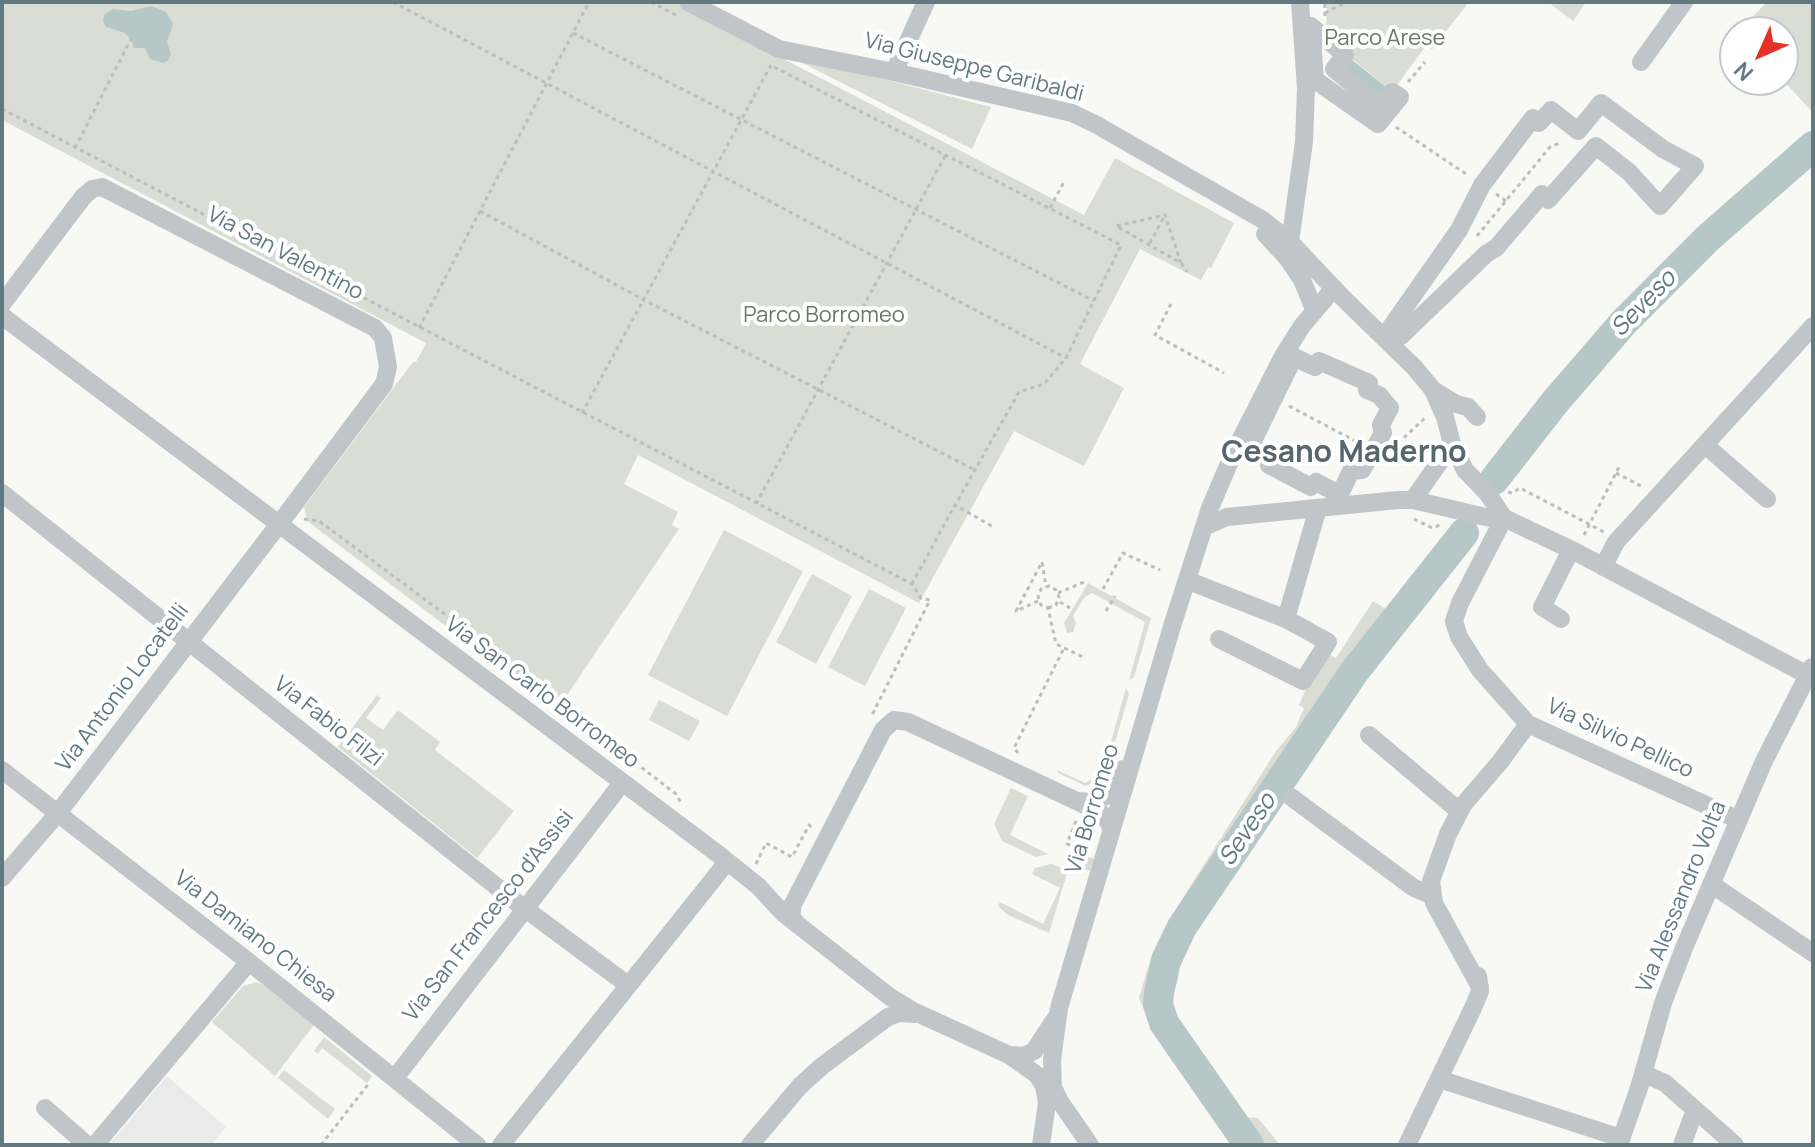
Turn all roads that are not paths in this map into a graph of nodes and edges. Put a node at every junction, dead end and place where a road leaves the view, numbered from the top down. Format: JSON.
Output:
{"nodes":[{"id":1,"x":926,"y":2,"type":"edge"},
{"id":2,"x":1300,"y":2,"type":"edge"},
{"id":3,"x":1684,"y":2,"type":"edge"},
{"id":4,"x":683,"y":9,"type":"edge"},
{"id":5,"x":1641,"y":62,"type":"dead end"},
{"id":6,"x":894,"y":72,"type":"junction"},
{"id":7,"x":1383,"y":118,"type":"joint"},
{"id":8,"x":1237,"y":208,"type":"junction"},
{"id":9,"x":1290,"y":242,"type":"junction"},
{"id":10,"x":1334,"y":288,"type":"junction"},
{"id":11,"x":2,"y":304,"type":"edge"},
{"id":12,"x":1315,"y":311,"type":"junction"},
{"id":13,"x":2,"y":316,"type":"edge"},
{"id":14,"x":1813,"y":326,"type":"edge"},
{"id":15,"x":1391,"y":335,"type":"junction"},
{"id":16,"x":1274,"y":398,"type":"joint"},
{"id":17,"x":1437,"y":398,"type":"junction"},
{"id":18,"x":1477,"y":417,"type":"dead end"},
{"id":19,"x":1452,"y":444,"type":"junction"},
{"id":20,"x":1705,"y":445,"type":"junction"},
{"id":21,"x":2,"y":493,"type":"edge"},
{"id":22,"x":1767,"y":499,"type":"dead end"},
{"id":23,"x":1413,"y":500,"type":"junction"},
{"id":24,"x":1212,"y":504,"type":"junction"},
{"id":25,"x":1318,"y":508,"type":"junction"},
{"id":26,"x":1229,"y":517,"type":"junction"},
{"id":27,"x":284,"y":518,"type":"junction"},
{"id":28,"x":1504,"y":518,"type":"junction"},
{"id":29,"x":1206,"y":526,"type":"junction"},
{"id":30,"x":1572,"y":551,"type":"junction"},
{"id":31,"x":1603,"y":567,"type":"junction"},
{"id":32,"x":1189,"y":581,"type":"junction"},
{"id":33,"x":1286,"y":619,"type":"junction"},
{"id":34,"x":1561,"y":619,"type":"dead end"},
{"id":35,"x":1173,"y":623,"type":"junction"},
{"id":36,"x":1219,"y":639,"type":"dead end"},
{"id":37,"x":188,"y":641,"type":"junction"},
{"id":38,"x":1811,"y":672,"type":"edge"},
{"id":39,"x":1528,"y":724,"type":"junction"},
{"id":40,"x":1369,"y":735,"type":"dead end"},
{"id":41,"x":2,"y":770,"type":"edge"},
{"id":42,"x":622,"y":783,"type":"junction"},
{"id":43,"x":1291,"y":797,"type":"dead end"},
{"id":44,"x":1076,"y":807,"type":"junction"},
{"id":45,"x":1459,"y":811,"type":"junction"},
{"id":46,"x":58,"y":813,"type":"junction"},
{"id":47,"x":1739,"y":820,"type":"junction"},
{"id":48,"x":1111,"y":831,"type":"junction"},
{"id":49,"x":727,"y":862,"type":"junction"},
{"id":50,"x":2,"y":878,"type":"edge"},
{"id":51,"x":804,"y":884,"type":"junction"},
{"id":52,"x":1711,"y":884,"type":"junction"},
{"id":53,"x":758,"y":886,"type":"junction"},
{"id":54,"x":1431,"y":895,"type":"junction"},
{"id":55,"x":526,"y":908,"type":"junction"},
{"id":56,"x":798,"y":925,"type":"junction"},
{"id":57,"x":1813,"y":953,"type":"edge"},
{"id":58,"x":249,"y":962,"type":"junction"},
{"id":59,"x":628,"y":985,"type":"junction"},
{"id":60,"x":1059,"y":1008,"type":"junction"},
{"id":61,"x":923,"y":1016,"type":"junction"},
{"id":62,"x":1009,"y":1055,"type":"junction"},
{"id":63,"x":1644,"y":1074,"type":"junction"},
{"id":64,"x":395,"y":1078,"type":"junction"},
{"id":65,"x":1439,"y":1079,"type":"junction"},
{"id":66,"x":1053,"y":1102,"type":"junction"},
{"id":67,"x":45,"y":1108,"type":"dead end"},
{"id":68,"x":1695,"y":1110,"type":"junction"},
{"id":69,"x":454,"y":1138,"type":"edge"},
{"id":70,"x":1620,"y":1142,"type":"edge"},
{"id":71,"x":87,"y":1145,"type":"edge"},
{"id":72,"x":95,"y":1145,"type":"edge"},
{"id":73,"x":477,"y":1145,"type":"edge"},
{"id":74,"x":501,"y":1145,"type":"edge"},
{"id":75,"x":750,"y":1145,"type":"edge"},
{"id":76,"x":1041,"y":1145,"type":"edge"},
{"id":77,"x":1090,"y":1145,"type":"edge"},
{"id":78,"x":1407,"y":1145,"type":"edge"},
{"id":79,"x":1682,"y":1145,"type":"edge"},
{"id":80,"x":1735,"y":1145,"type":"edge"}],
"edges":[{"from":1,"to":6,"type":"street"},
{"from":2,"to":9,"type":"street"},
{"from":3,"to":5,"type":"street"},
{"from":4,"to":6,"type":"street","name":"Via Giuseppe Garibaldi"},
{"from":6,"to":8,"type":"street","name":"Via Giuseppe Garibaldi"},
{"from":7,"to":7,"type":"street"},
{"from":8,"to":9,"type":"street","name":"Via Giuseppe Garibaldi"},
{"from":8,"to":12,"type":"street","name":"Via Giuseppe Garibaldi"},
{"from":9,"to":10,"type":"street","name":"Via Giuseppe Garibaldi"},
{"from":10,"to":12,"type":"street","name":"Via Borromeo"},
{"from":10,"to":15,"type":"street","name":"Via Giuseppe Garibaldi"},
{"from":11,"to":27,"type":"street","name":"Via San Valentino"},
{"from":12,"to":24,"type":"street","name":"Via Borromeo"},
{"from":13,"to":27,"type":"street","name":"Via San Carlo Borromeo"},
{"from":14,"to":20,"type":"street"},
{"from":15,"to":15,"type":"street"},
{"from":15,"to":17,"type":"street","name":"Via Giuseppe Garibaldi"},
{"from":16,"to":16,"type":"street"},
{"from":17,"to":18,"type":"street"},
{"from":17,"to":19,"type":"street"},
{"from":19,"to":23,"type":"street"},
{"from":19,"to":28,"type":"street"},
{"from":20,"to":22,"type":"street"},
{"from":20,"to":31,"type":"street"},
{"from":21,"to":37,"type":"street","name":"Via Fabio Filzi"},
{"from":23,"to":25,"type":"street"},
{"from":23,"to":28,"type":"street"},
{"from":24,"to":26,"type":"street"},
{"from":24,"to":29,"type":"street","name":"Via Borromeo"},
{"from":25,"to":26,"type":"street"},
{"from":25,"to":33,"type":"street"},
{"from":26,"to":29,"type":"street"},
{"from":27,"to":37,"type":"street","name":"Via Antonio Locatelli"},
{"from":27,"to":42,"type":"street","name":"Via San Carlo Borromeo"},
{"from":28,"to":30,"type":"street"},
{"from":28,"to":39,"type":"street","name":"Via Silvio Pellico"},
{"from":29,"to":32,"type":"street","name":"Via Borromeo"},
{"from":30,"to":31,"type":"street"},
{"from":30,"to":34,"type":"street"},
{"from":31,"to":38,"type":"street"},
{"from":32,"to":33,"type":"street"},
{"from":32,"to":35,"type":"street","name":"Via Borromeo"},
{"from":33,"to":36,"type":"street"},
{"from":35,"to":44,"type":"street","name":"Via Borromeo"},
{"from":35,"to":48,"type":"street","name":"Via Borromeo"},
{"from":37,"to":46,"type":"street","name":"Via Antonio Locatelli"},
{"from":37,"to":55,"type":"street","name":"Via Fabio Filzi"},
{"from":38,"to":47,"type":"street","name":"Via Alessandro Volta"},
{"from":39,"to":45,"type":"street"},
{"from":39,"to":47,"type":"street","name":"Via Silvio Pellico"},
{"from":40,"to":45,"type":"street"},
{"from":41,"to":46,"type":"street","name":"Via Damiano Chiesa"},
{"from":42,"to":49,"type":"street","name":"Via San Carlo Borromeo"},
{"from":42,"to":55,"type":"street","name":"Via San Francesco d'Assisi"},
{"from":43,"to":54,"type":"street"},
{"from":44,"to":48,"type":"street"},
{"from":44,"to":51,"type":"street"},
{"from":45,"to":54,"type":"street"},
{"from":46,"to":50,"type":"street","name":"Via Antonio Locatelli"},
{"from":46,"to":58,"type":"street","name":"Via Damiano Chiesa"},
{"from":47,"to":52,"type":"street","name":"Via Alessandro Volta"},
{"from":48,"to":60,"type":"street","name":"Via Borromeo"},
{"from":49,"to":53,"type":"street","name":"Via San Carlo Borromeo"},
{"from":49,"to":59,"type":"street"},
{"from":51,"to":53,"type":"street"},
{"from":51,"to":56,"type":"street"},
{"from":52,"to":57,"type":"street"},
{"from":52,"to":63,"type":"street","name":"Via Alessandro Volta"},
{"from":53,"to":56,"type":"street","name":"Via San Carlo Borromeo"},
{"from":54,"to":65,"type":"street"},
{"from":55,"to":59,"type":"street","name":"Via Fabio Filzi"},
{"from":55,"to":64,"type":"street","name":"Via San Francesco d'Assisi"},
{"from":56,"to":61,"type":"street","name":"Via San Carlo Borromeo"},
{"from":58,"to":64,"type":"street","name":"Via Damiano Chiesa"},
{"from":58,"to":72,"type":"street"},
{"from":59,"to":74,"type":"street"},
{"from":60,"to":62,"type":"street","name":"Via Borromeo"},
{"from":60,"to":66,"type":"street","name":"Via Borromeo"},
{"from":61,"to":62,"type":"street","name":"Via San Carlo Borromeo"},
{"from":61,"to":75,"type":"street"},
{"from":62,"to":66,"type":"street","name":"Via San Carlo Borromeo"},
{"from":63,"to":68,"type":"street"},
{"from":63,"to":70,"type":"street","name":"Via Alessandro Volta"},
{"from":64,"to":69,"type":"street","name":"Via Damiano Chiesa"},
{"from":65,"to":70,"type":"street"},
{"from":65,"to":78,"type":"street"},
{"from":66,"to":76,"type":"street"},
{"from":66,"to":77,"type":"street","name":"Via San Carlo Borromeo"},
{"from":67,"to":71,"type":"street"},
{"from":68,"to":79,"type":"street"},
{"from":68,"to":80,"type":"street"},
{"from":69,"to":73,"type":"street","name":"Via Damiano Chiesa"}]}
